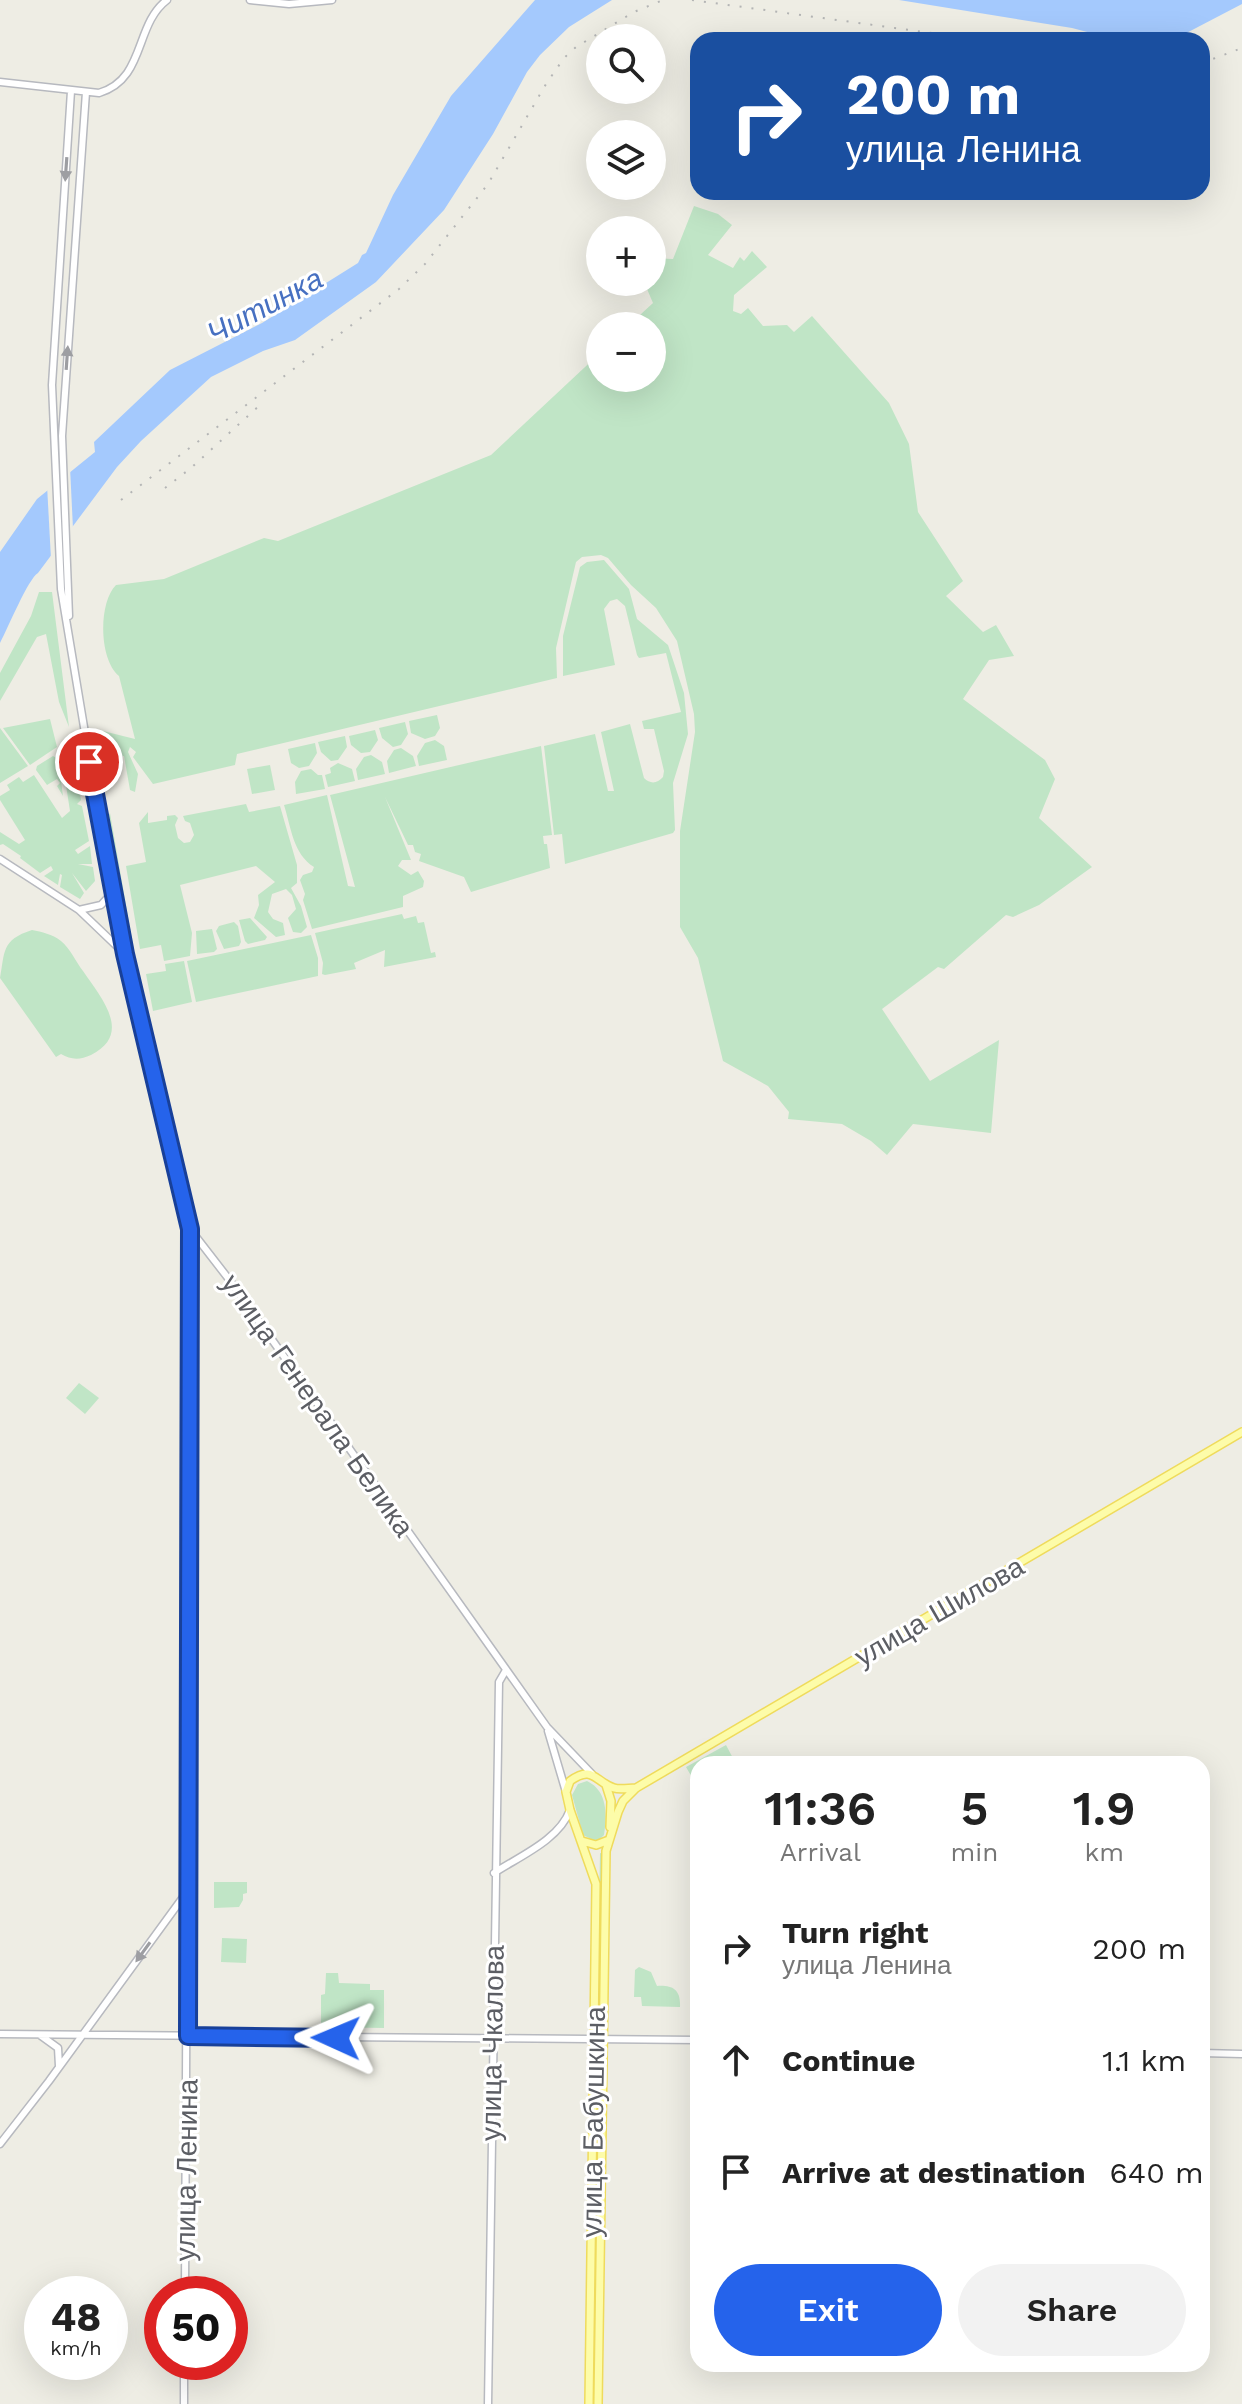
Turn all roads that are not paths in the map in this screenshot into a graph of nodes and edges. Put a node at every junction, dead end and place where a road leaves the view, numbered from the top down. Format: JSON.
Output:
{"nodes":[{"id":1,"x":167,"y":0,"type":"edge"},
{"id":2,"x":250,"y":0,"type":"edge"},
{"id":3,"x":332,"y":0,"type":"edge"},
{"id":4,"x":0,"y":82,"type":"edge"},
{"id":5,"x":71,"y":91,"type":"junction"},
{"id":6,"x":86,"y":92,"type":"junction"},
{"id":7,"x":62,"y":245,"type":"junction"},
{"id":8,"x":75,"y":246,"type":"junction"},
{"id":9,"x":69,"y":632,"type":"junction"},
{"id":10,"x":0,"y":859,"type":"edge"},
{"id":11,"x":112,"y":893,"type":"junction"},
{"id":12,"x":79,"y":910,"type":"junction"},
{"id":13,"x":125,"y":954,"type":"junction"},
{"id":14,"x":190,"y":1229,"type":"junction"},
{"id":15,"x":1242,"y":1432,"type":"edge"},
{"id":16,"x":506,"y":1670,"type":"junction"},
{"id":17,"x":547,"y":1727,"type":"junction"},
{"id":18,"x":690,"y":1756,"type":"edge"},
{"id":19,"x":690,"y":1756,"type":"edge"},
{"id":20,"x":592,"y":1774,"type":"junction"},
{"id":21,"x":605,"y":1783,"type":"junction"},
{"id":22,"x":636,"y":1788,"type":"junction"},
{"id":23,"x":566,"y":1792,"type":"junction"},
{"id":24,"x":570,"y":1810,"type":"junction"},
{"id":25,"x":555,"y":1833,"type":"junction"},
{"id":26,"x":578,"y":1833,"type":"junction"},
{"id":27,"x":609,"y":1840,"type":"junction"},
{"id":28,"x":582,"y":1841,"type":"junction"},
{"id":29,"x":494,"y":1873,"type":"junction"},
{"id":30,"x":189,"y":1889,"type":"junction"},
{"id":31,"x":37,"y":2033,"type":"junction"},
{"id":32,"x":84,"y":2033,"type":"junction"},
{"id":33,"x":0,"y":2034,"type":"edge"},
{"id":34,"x":188,"y":2036,"type":"junction"},
{"id":35,"x":599,"y":2038,"type":"junction"},
{"id":36,"x":492,"y":2039,"type":"junction"},
{"id":37,"x":690,"y":2040,"type":"edge"},
{"id":38,"x":1210,"y":2053,"type":"edge"},
{"id":39,"x":1242,"y":2054,"type":"edge"},
{"id":40,"x":59,"y":2067,"type":"junction"},
{"id":41,"x":0,"y":2144,"type":"edge"},
{"id":42,"x":185,"y":2276,"type":"edge"},
{"id":43,"x":184,"y":2380,"type":"edge"},
{"id":44,"x":184,"y":2404,"type":"edge"},
{"id":45,"x":488,"y":2404,"type":"edge"},
{"id":46,"x":589,"y":2404,"type":"edge"},
{"id":47,"x":598,"y":2404,"type":"edge"}],
"edges":[{"from":1,"to":6,"type":"main road"},
{"from":2,"to":3,"type":"main road"},
{"from":4,"to":5,"type":"main road"},
{"from":5,"to":6,"type":"main road"},
{"from":5,"to":7,"type":"main road","name":"улица Генерала Белика","one_way":true},
{"from":6,"to":8,"type":"main road","name":"улица Генерала Белика"},
{"from":7,"to":8,"type":"main road"},
{"from":7,"to":9,"type":"main road","name":"улица Генерала Белика"},
{"from":9,"to":8,"type":"main road","name":"улица Генерала Белика","one_way":true},
{"from":9,"to":11,"type":"main road","name":"улица Генерала Белика"},
{"from":10,"to":12,"type":"main road"},
{"from":11,"to":12,"type":"main road"},
{"from":11,"to":13,"type":"main road","name":"улица Генерала Белика"},
{"from":12,"to":13,"type":"main road"},
{"from":13,"to":14,"type":"main road","name":"улица Генерала Белика"},
{"from":14,"to":16,"type":"main road","name":"улица Генерала Белика"},
{"from":14,"to":30,"type":"main road","name":"улица Ленина"},
{"from":15,"to":19,"type":"main road","name":"улица Шилова"},
{"from":16,"to":17,"type":"main road","name":"улица Генерала Белика"},
{"from":16,"to":29,"type":"main road","name":"улица Чкалова"},
{"from":17,"to":20,"type":"main road"},
{"from":17,"to":23,"type":"main road"},
{"from":18,"to":22,"type":"main road","name":"улица Шилова"},
{"from":20,"to":21,"type":"main road"},
{"from":20,"to":23,"type":"main road"},
{"from":21,"to":22,"type":"main road"},
{"from":21,"to":27,"type":"main road"},
{"from":22,"to":27,"type":"main road"},
{"from":23,"to":24,"type":"main road","name":"улица Бабушкина"},
{"from":24,"to":25,"type":"main road"},
{"from":24,"to":26,"type":"main road","name":"улица Бабушкина"},
{"from":25,"to":26,"type":"main road"},
{"from":25,"to":29,"type":"main road"},
{"from":26,"to":28,"type":"main road","name":"улица Бабушкина"},
{"from":27,"to":28,"type":"main road"},
{"from":27,"to":35,"type":"main road","name":"улица Бабушкина"},
{"from":28,"to":35,"type":"main road","name":"улица Бабушкина"},
{"from":29,"to":36,"type":"main road","name":"улица Чкалова"},
{"from":30,"to":32,"type":"main road","one_way":true},
{"from":30,"to":34,"type":"main road","name":"улица Ленина"},
{"from":31,"to":32,"type":"main road"},
{"from":31,"to":33,"type":"main road"},
{"from":31,"to":40,"type":"main road"},
{"from":32,"to":34,"type":"main road"},
{"from":32,"to":40,"type":"main road"},
{"from":34,"to":36,"type":"main road"},
{"from":34,"to":42,"type":"main road","name":"улица Ленина"},
{"from":35,"to":36,"type":"main road"},
{"from":35,"to":37,"type":"main road"},
{"from":35,"to":46,"type":"main road","name":"улица Бабушкина"},
{"from":35,"to":47,"type":"main road","name":"улица Бабушкина"},
{"from":36,"to":45,"type":"main road","name":"улица Чкалова"},
{"from":38,"to":39,"type":"main road"},
{"from":40,"to":41,"type":"main road"},
{"from":43,"to":44,"type":"main road"}]}
